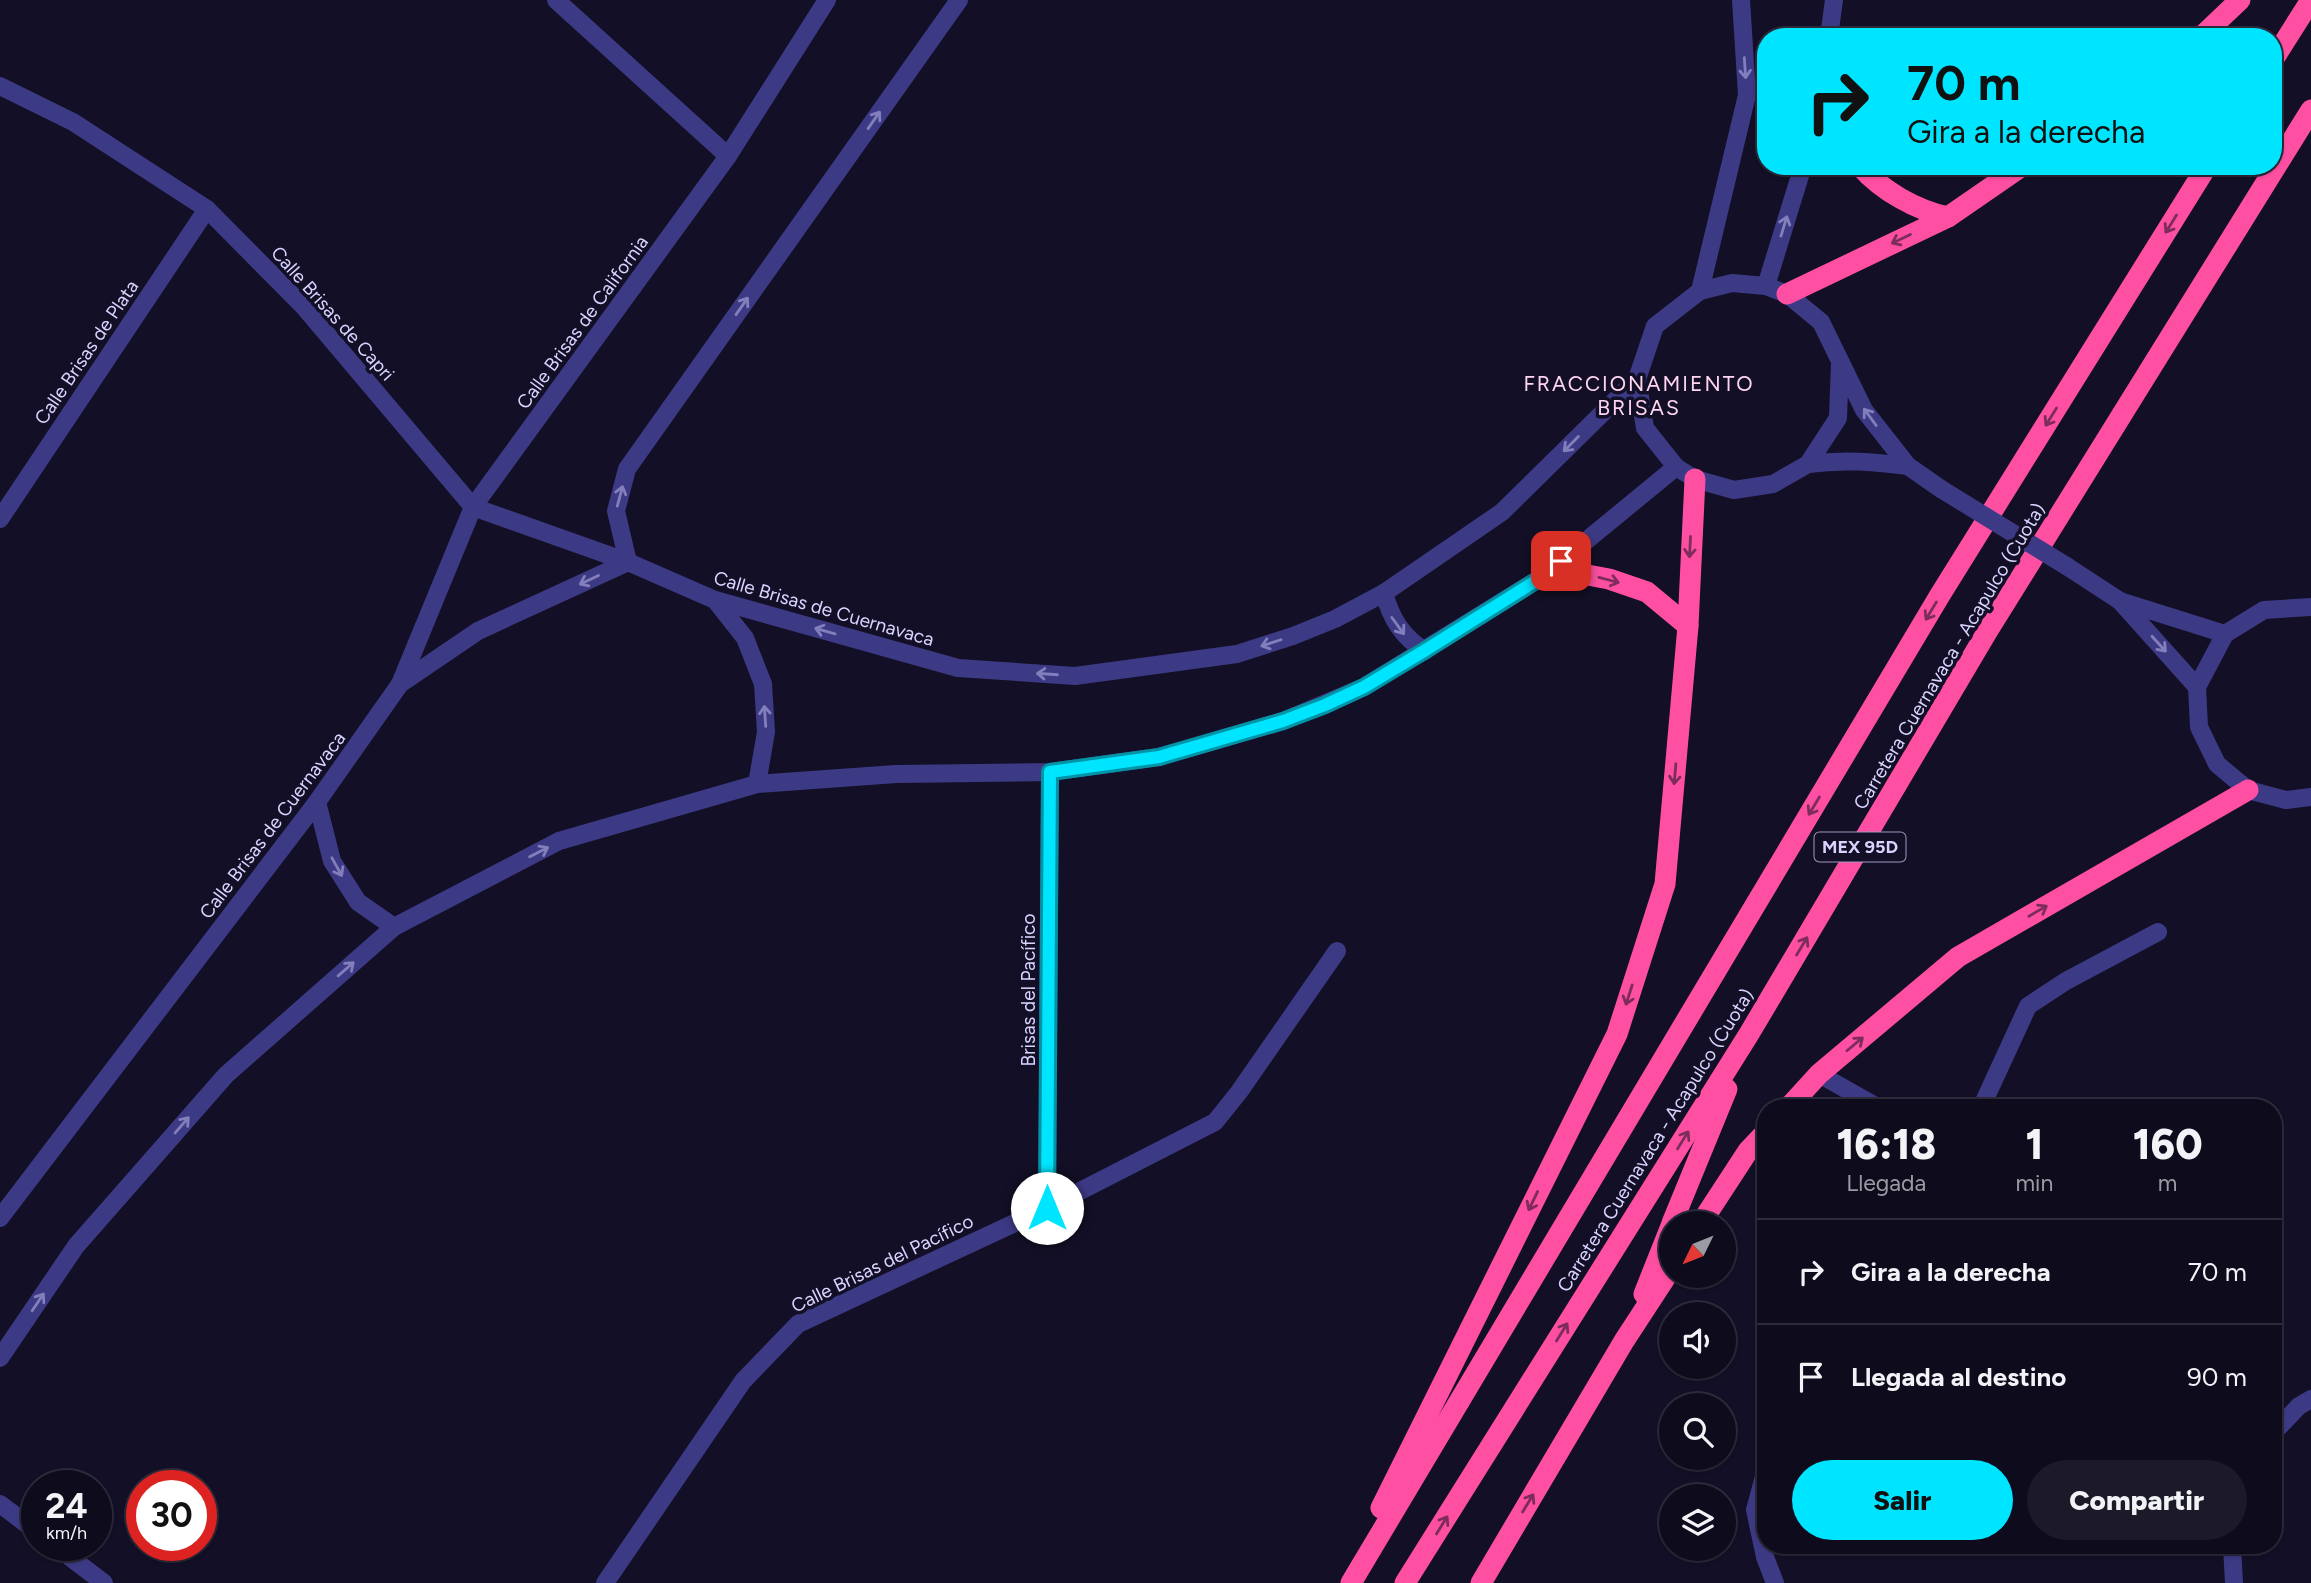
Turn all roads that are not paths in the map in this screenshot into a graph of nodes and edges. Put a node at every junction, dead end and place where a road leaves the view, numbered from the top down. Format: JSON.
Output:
{"nodes":[{"id":1,"x":556,"y":0,"type":"edge"},
{"id":2,"x":827,"y":0,"type":"edge"},
{"id":3,"x":959,"y":0,"type":"edge"},
{"id":4,"x":1741,"y":0,"type":"edge"},
{"id":5,"x":1834,"y":0,"type":"edge"},
{"id":6,"x":2240,"y":0,"type":"edge"},
{"id":7,"x":2311,"y":0,"type":"edge"},
{"id":8,"x":1830,"y":28,"type":"edge"},
{"id":9,"x":2210,"y":28,"type":"edge"},
{"id":10,"x":2282,"y":46,"type":"edge"},
{"id":11,"x":0,"y":86,"type":"edge"},
{"id":12,"x":2311,"y":110,"type":"edge"},
{"id":13,"x":728,"y":156,"type":"junction"},
{"id":14,"x":2282,"y":157,"type":"edge"},
{"id":15,"x":1800,"y":175,"type":"edge"},
{"id":16,"x":1870,"y":175,"type":"edge"},
{"id":17,"x":2009,"y":175,"type":"edge"},
{"id":18,"x":2201,"y":175,"type":"edge"},
{"id":19,"x":2271,"y":175,"type":"edge"},
{"id":20,"x":207,"y":209,"type":"junction"},
{"id":21,"x":1948,"y":217,"type":"junction"},
{"id":22,"x":1766,"y":286,"type":"junction"},
{"id":23,"x":1700,"y":291,"type":"junction"},
{"id":24,"x":1787,"y":294,"type":"junction"},
{"id":25,"x":1840,"y":363,"type":"junction"},
{"id":26,"x":1637,"y":379,"type":"junction"},
{"id":27,"x":1808,"y":464,"type":"junction"},
{"id":28,"x":1908,"y":466,"type":"junction"},
{"id":29,"x":1676,"y":467,"type":"junction"},
{"id":30,"x":1695,"y":479,"type":"junction"},
{"id":31,"x":473,"y":508,"type":"junction"},
{"id":32,"x":0,"y":519,"type":"edge"},
{"id":33,"x":628,"y":562,"type":"junction"},
{"id":34,"x":1542,"y":577,"type":"junction"},
{"id":35,"x":1384,"y":593,"type":"junction"},
{"id":36,"x":715,"y":600,"type":"junction"},
{"id":37,"x":2120,"y":601,"type":"junction"},
{"id":38,"x":2311,"y":607,"type":"edge"},
{"id":39,"x":1688,"y":626,"type":"junction"},
{"id":40,"x":2225,"y":634,"type":"junction"},
{"id":41,"x":1424,"y":651,"type":"junction"},
{"id":42,"x":400,"y":684,"type":"junction"},
{"id":43,"x":2197,"y":687,"type":"junction"},
{"id":44,"x":1050,"y":772,"type":"junction"},
{"id":45,"x":757,"y":784,"type":"junction"},
{"id":46,"x":2248,"y":790,"type":"junction"},
{"id":47,"x":2311,"y":797,"type":"edge"},
{"id":48,"x":317,"y":802,"type":"junction"},
{"id":49,"x":394,"y":927,"type":"junction"},
{"id":50,"x":2158,"y":932,"type":"dead end"},
{"id":51,"x":1337,"y":951,"type":"dead end"},
{"id":52,"x":1749,"y":1034,"type":"junction"},
{"id":53,"x":1819,"y":1074,"type":"junction"},
{"id":54,"x":1796,"y":1099,"type":"edge"},
{"id":55,"x":1863,"y":1099,"type":"edge"},
{"id":56,"x":1985,"y":1099,"type":"edge"},
{"id":57,"x":1757,"y":1142,"type":"edge"},
{"id":58,"x":1047,"y":1208,"type":"junction"},
{"id":59,"x":1678,"y":1211,"type":"edge"},
{"id":60,"x":1709,"y":1211,"type":"edge"},
{"id":61,"x":0,"y":1217,"type":"edge"},
{"id":62,"x":1659,"y":1256,"type":"edge"},
{"id":63,"x":1659,"y":1287,"type":"edge"},
{"id":64,"x":1624,"y":1341,"type":"junction"},
{"id":65,"x":0,"y":1358,"type":"edge"},
{"id":66,"x":2311,"y":1399,"type":"edge"},
{"id":67,"x":2282,"y":1424,"type":"edge"},
{"id":68,"x":0,"y":1504,"type":"edge"},
{"id":69,"x":21,"y":1520,"type":"edge"},
{"id":70,"x":1764,"y":1554,"type":"edge"},
{"id":71,"x":2232,"y":1554,"type":"edge"},
{"id":72,"x":75,"y":1561,"type":"edge"},
{"id":73,"x":104,"y":1583,"type":"edge"},
{"id":74,"x":605,"y":1583,"type":"edge"},
{"id":75,"x":1344,"y":1583,"type":"edge"},
{"id":76,"x":1351,"y":1583,"type":"edge"},
{"id":77,"x":1405,"y":1583,"type":"edge"},
{"id":78,"x":1481,"y":1583,"type":"edge"},
{"id":79,"x":1775,"y":1583,"type":"edge"},
{"id":80,"x":2234,"y":1583,"type":"edge"}],
"edges":[{"from":1,"to":13,"type":"street"},
{"from":2,"to":13,"type":"street","name":"Calle Brisas de California"},
{"from":33,"to":3,"type":"street","one_way":true},
{"from":4,"to":23,"type":"street","one_way":true},
{"from":5,"to":8,"type":"street"},
{"from":6,"to":9,"type":"highway"},
{"from":7,"to":10,"type":"highway"},
{"from":11,"to":20,"type":"street","name":"Calle Brisas de Capri"},
{"from":14,"to":12,"type":"highway","name":"Carretera Cuernavaca - Acapulco (Cuota)","number":"MEX 95D","one_way":true},
{"from":13,"to":31,"type":"street","name":"Calle Brisas de California"},
{"from":22,"to":15,"type":"street","one_way":true},
{"from":16,"to":21,"type":"highway"},
{"from":17,"to":21,"type":"highway"},
{"from":18,"to":76,"type":"highway","name":"Carretera Cuernavaca - Acapulco (Cuota)","number":"MEX 95D","one_way":true},
{"from":52,"to":19,"type":"highway","name":"Carretera Cuernavaca - Acapulco (Cuota)","number":"MEX 95D","one_way":true},
{"from":20,"to":31,"type":"street","name":"Calle Brisas de Capri"},
{"from":20,"to":32,"type":"street","name":"Calle Brisas de Plata"},
{"from":21,"to":24,"type":"highway","one_way":true},
{"from":22,"to":23,"type":"street"},
{"from":22,"to":24,"type":"street"},
{"from":23,"to":26,"type":"street"},
{"from":24,"to":25,"type":"street"},
{"from":25,"to":27,"type":"street"},
{"from":28,"to":25,"type":"street","one_way":true},
{"from":26,"to":29,"type":"street"},
{"from":26,"to":35,"type":"street","name":"Calle Brisas de Cuernavaca","one_way":true},
{"from":27,"to":28,"type":"street"},
{"from":27,"to":30,"type":"street"},
{"from":28,"to":37,"type":"street","bridge":true},
{"from":29,"to":30,"type":"street"},
{"from":29,"to":34,"type":"street"},
{"from":30,"to":39,"type":"highway","one_way":true},
{"from":31,"to":33,"type":"street"},
{"from":31,"to":42,"type":"street","name":"Calle Brisas de California"},
{"from":33,"to":36,"type":"street","name":"Calle Brisas de Cuernavaca"},
{"from":33,"to":42,"type":"street","name":"Calle Brisas de Cuernavaca","one_way":true},
{"from":34,"to":39,"type":"highway","one_way":true},
{"from":34,"to":41,"type":"street"},
{"from":35,"to":36,"type":"street","name":"Calle Brisas de Cuernavaca","one_way":true},
{"from":35,"to":41,"type":"street","one_way":true},
{"from":45,"to":36,"type":"street","one_way":true},
{"from":37,"to":40,"type":"street"},
{"from":37,"to":43,"type":"street","one_way":true},
{"from":38,"to":40,"type":"street"},
{"from":39,"to":75,"type":"highway","one_way":true},
{"from":40,"to":43,"type":"street"},
{"from":41,"to":44,"type":"street"},
{"from":42,"to":48,"type":"street","name":"Calle Brisas de Cuernavaca"},
{"from":43,"to":46,"type":"street"},
{"from":44,"to":45,"type":"street"},
{"from":44,"to":58,"type":"street","name":"Brisas del Pacífico"},
{"from":49,"to":45,"type":"street","one_way":true},
{"from":46,"to":47,"type":"street"},
{"from":53,"to":46,"type":"highway","one_way":true},
{"from":48,"to":49,"type":"street","one_way":true},
{"from":48,"to":61,"type":"street","name":"Calle Brisas de Cuernavaca"},
{"from":65,"to":49,"type":"street","one_way":true},
{"from":50,"to":56,"type":"street"},
{"from":51,"to":58,"type":"street","name":"Calle Brisas del Pacífico"},
{"from":52,"to":59,"type":"highway"},
{"from":77,"to":52,"type":"highway","name":"Carretera Cuernavaca - Acapulco (Cuota)","number":"MEX 95D","one_way":true},
{"from":53,"to":54,"type":"highway"},
{"from":53,"to":55,"type":"street"},
{"from":57,"to":60,"type":"highway"},
{"from":58,"to":74,"type":"street","name":"Calle Brisas del Pacífico"},
{"from":62,"to":64,"type":"highway"},
{"from":63,"to":64,"type":"highway"},
{"from":78,"to":64,"type":"highway","one_way":true},
{"from":66,"to":67,"type":"street"},
{"from":68,"to":69,"type":"street"},
{"from":70,"to":79,"type":"street"},
{"from":71,"to":80,"type":"street"},
{"from":72,"to":73,"type":"street"}]}
